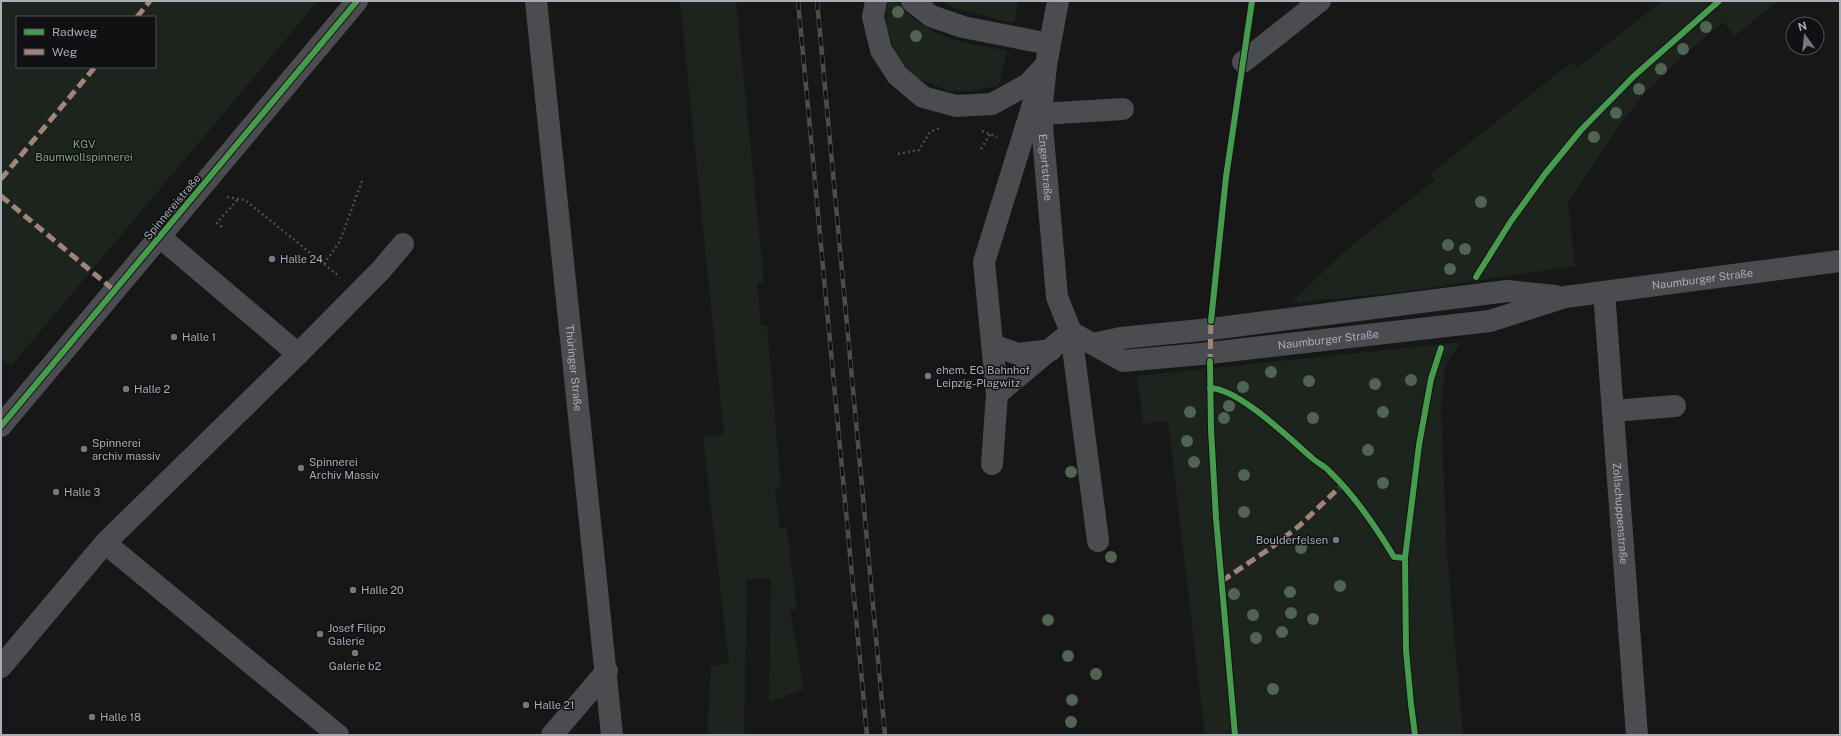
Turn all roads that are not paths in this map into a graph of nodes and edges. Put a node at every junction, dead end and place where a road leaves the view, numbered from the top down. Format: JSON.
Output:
{"nodes":[{"id":1,"x":357,"y":1,"type":"edge"},
{"id":2,"x":536,"y":1,"type":"edge"},
{"id":3,"x":876,"y":1,"type":"edge"},
{"id":4,"x":912,"y":1,"type":"edge"},
{"id":5,"x":1058,"y":1,"type":"edge"},
{"id":6,"x":1320,"y":1,"type":"edge"},
{"id":7,"x":1047,"y":54,"type":"junction"},
{"id":8,"x":1243,"y":62,"type":"dead end"},
{"id":9,"x":1123,"y":109,"type":"dead end"},
{"id":10,"x":1041,"y":114,"type":"junction"},
{"id":11,"x":160,"y":237,"type":"junction"},
{"id":12,"x":404,"y":244,"type":"dead end"},
{"id":13,"x":1840,"y":261,"type":"edge"},
{"id":14,"x":1604,"y":292,"type":"junction"},
{"id":15,"x":1071,"y":332,"type":"junction"},
{"id":16,"x":992,"y":345,"type":"junction"},
{"id":17,"x":1051,"y":350,"type":"junction"},
{"id":18,"x":298,"y":354,"type":"junction"},
{"id":19,"x":997,"y":394,"type":"junction"},
{"id":20,"x":1675,"y":406,"type":"dead end"},
{"id":21,"x":1613,"y":411,"type":"junction"},
{"id":22,"x":1,"y":426,"type":"edge"},
{"id":23,"x":992,"y":464,"type":"dead end"},
{"id":24,"x":1098,"y":541,"type":"dead end"},
{"id":25,"x":105,"y":543,"type":"junction"},
{"id":26,"x":1,"y":666,"type":"edge"},
{"id":27,"x":606,"y":672,"type":"junction"},
{"id":28,"x":338,"y":735,"type":"edge"},
{"id":29,"x":552,"y":735,"type":"edge"},
{"id":30,"x":612,"y":735,"type":"edge"},
{"id":31,"x":1637,"y":735,"type":"edge"}],
"edges":[{"from":1,"to":11,"type":"street","name":"Spinnereistraße"},
{"from":2,"to":27,"type":"street","name":"Thüringer Straße"},
{"from":3,"to":7,"type":"street"},
{"from":4,"to":7,"type":"street"},
{"from":5,"to":7,"type":"street","name":"Engertstraße"},
{"from":6,"to":8,"type":"street"},
{"from":7,"to":10,"type":"street","name":"Engertstraße"},
{"from":7,"to":16,"type":"street"},
{"from":9,"to":10,"type":"street"},
{"from":10,"to":15,"type":"street","name":"Engertstraße"},
{"from":11,"to":18,"type":"street"},
{"from":11,"to":22,"type":"street","name":"Spinnereistraße"},
{"from":12,"to":18,"type":"street"},
{"from":13,"to":14,"type":"street","name":"Naumburger Straße"},
{"from":14,"to":15,"type":"street","name":"Naumburger Straße"},
{"from":14,"to":21,"type":"street","name":"Zollschuppenstraße"},
{"from":15,"to":17,"type":"street"},
{"from":15,"to":24,"type":"street","name":"Engertstraße"},
{"from":16,"to":17,"type":"street"},
{"from":16,"to":19,"type":"street"},
{"from":17,"to":19,"type":"street"},
{"from":18,"to":25,"type":"street"},
{"from":19,"to":23,"type":"street"},
{"from":20,"to":21,"type":"street"},
{"from":21,"to":31,"type":"street","name":"Zollschuppenstraße"},
{"from":25,"to":26,"type":"street"},
{"from":25,"to":28,"type":"street"},
{"from":27,"to":29,"type":"street"},
{"from":27,"to":30,"type":"street","name":"Thüringer Straße"}]}
